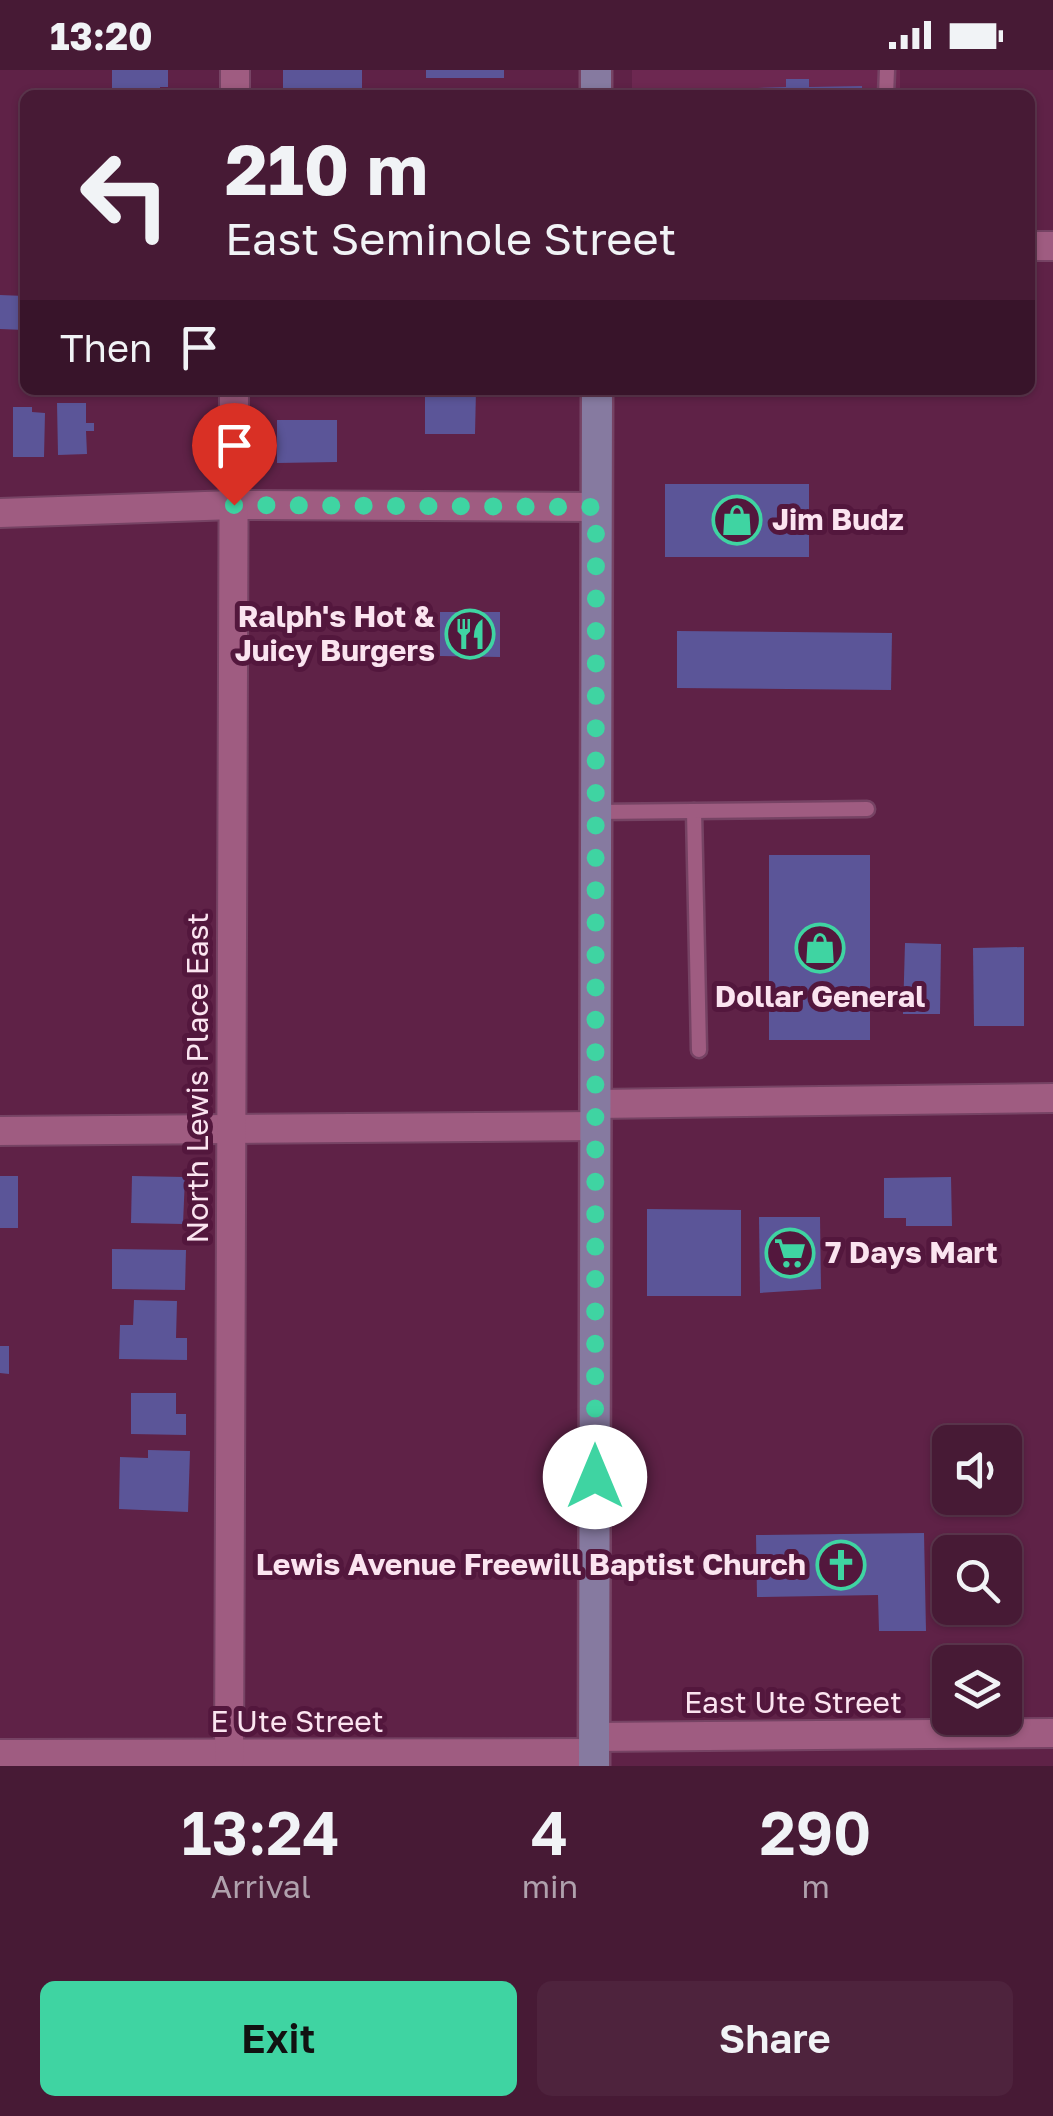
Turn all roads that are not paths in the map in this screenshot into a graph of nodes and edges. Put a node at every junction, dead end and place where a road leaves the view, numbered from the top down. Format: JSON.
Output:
{"nodes":[{"id":1,"x":234,"y":395,"type":"edge"},
{"id":2,"x":596,"y":395,"type":"edge"},
{"id":3,"x":234,"y":505,"type":"junction"},
{"id":4,"x":596,"y":507,"type":"junction"},
{"id":5,"x":0,"y":513,"type":"edge"},
{"id":6,"x":867,"y":809,"type":"dead end"},
{"id":7,"x":694,"y":811,"type":"junction"},
{"id":8,"x":596,"y":812,"type":"junction"},
{"id":9,"x":698,"y":1050,"type":"dead end"},
{"id":10,"x":1053,"y":1098,"type":"edge"},
{"id":11,"x":596,"y":1115,"type":"junction"},
{"id":12,"x":0,"y":1130,"type":"edge"},
{"id":13,"x":230,"y":1131,"type":"junction"},
{"id":14,"x":1053,"y":1733,"type":"edge"},
{"id":15,"x":595,"y":1752,"type":"edge"},
{"id":16,"x":0,"y":1754,"type":"edge"},
{"id":17,"x":229,"y":1760,"type":"edge"}],
"edges":[{"from":1,"to":3,"type":"street","name":"North Lewis Place East"},
{"from":2,"to":4,"type":"main road"},
{"from":3,"to":4,"type":"street"},
{"from":3,"to":5,"type":"street"},
{"from":3,"to":13,"type":"street","name":"North Lewis Place East"},
{"from":4,"to":8,"type":"main road"},
{"from":6,"to":7,"type":"lane"},
{"from":7,"to":8,"type":"lane"},
{"from":7,"to":9,"type":"lane"},
{"from":8,"to":11,"type":"main road"},
{"from":10,"to":11,"type":"street"},
{"from":11,"to":13,"type":"street"},
{"from":11,"to":15,"type":"main road"},
{"from":12,"to":13,"type":"street"},
{"from":13,"to":17,"type":"street","name":"North Lewis Place East"},
{"from":14,"to":15,"type":"street","name":"East Ute Street"},
{"from":15,"to":17,"type":"street","name":"E Ute Street"},
{"from":16,"to":17,"type":"street","name":"E Ute Street"}]}
